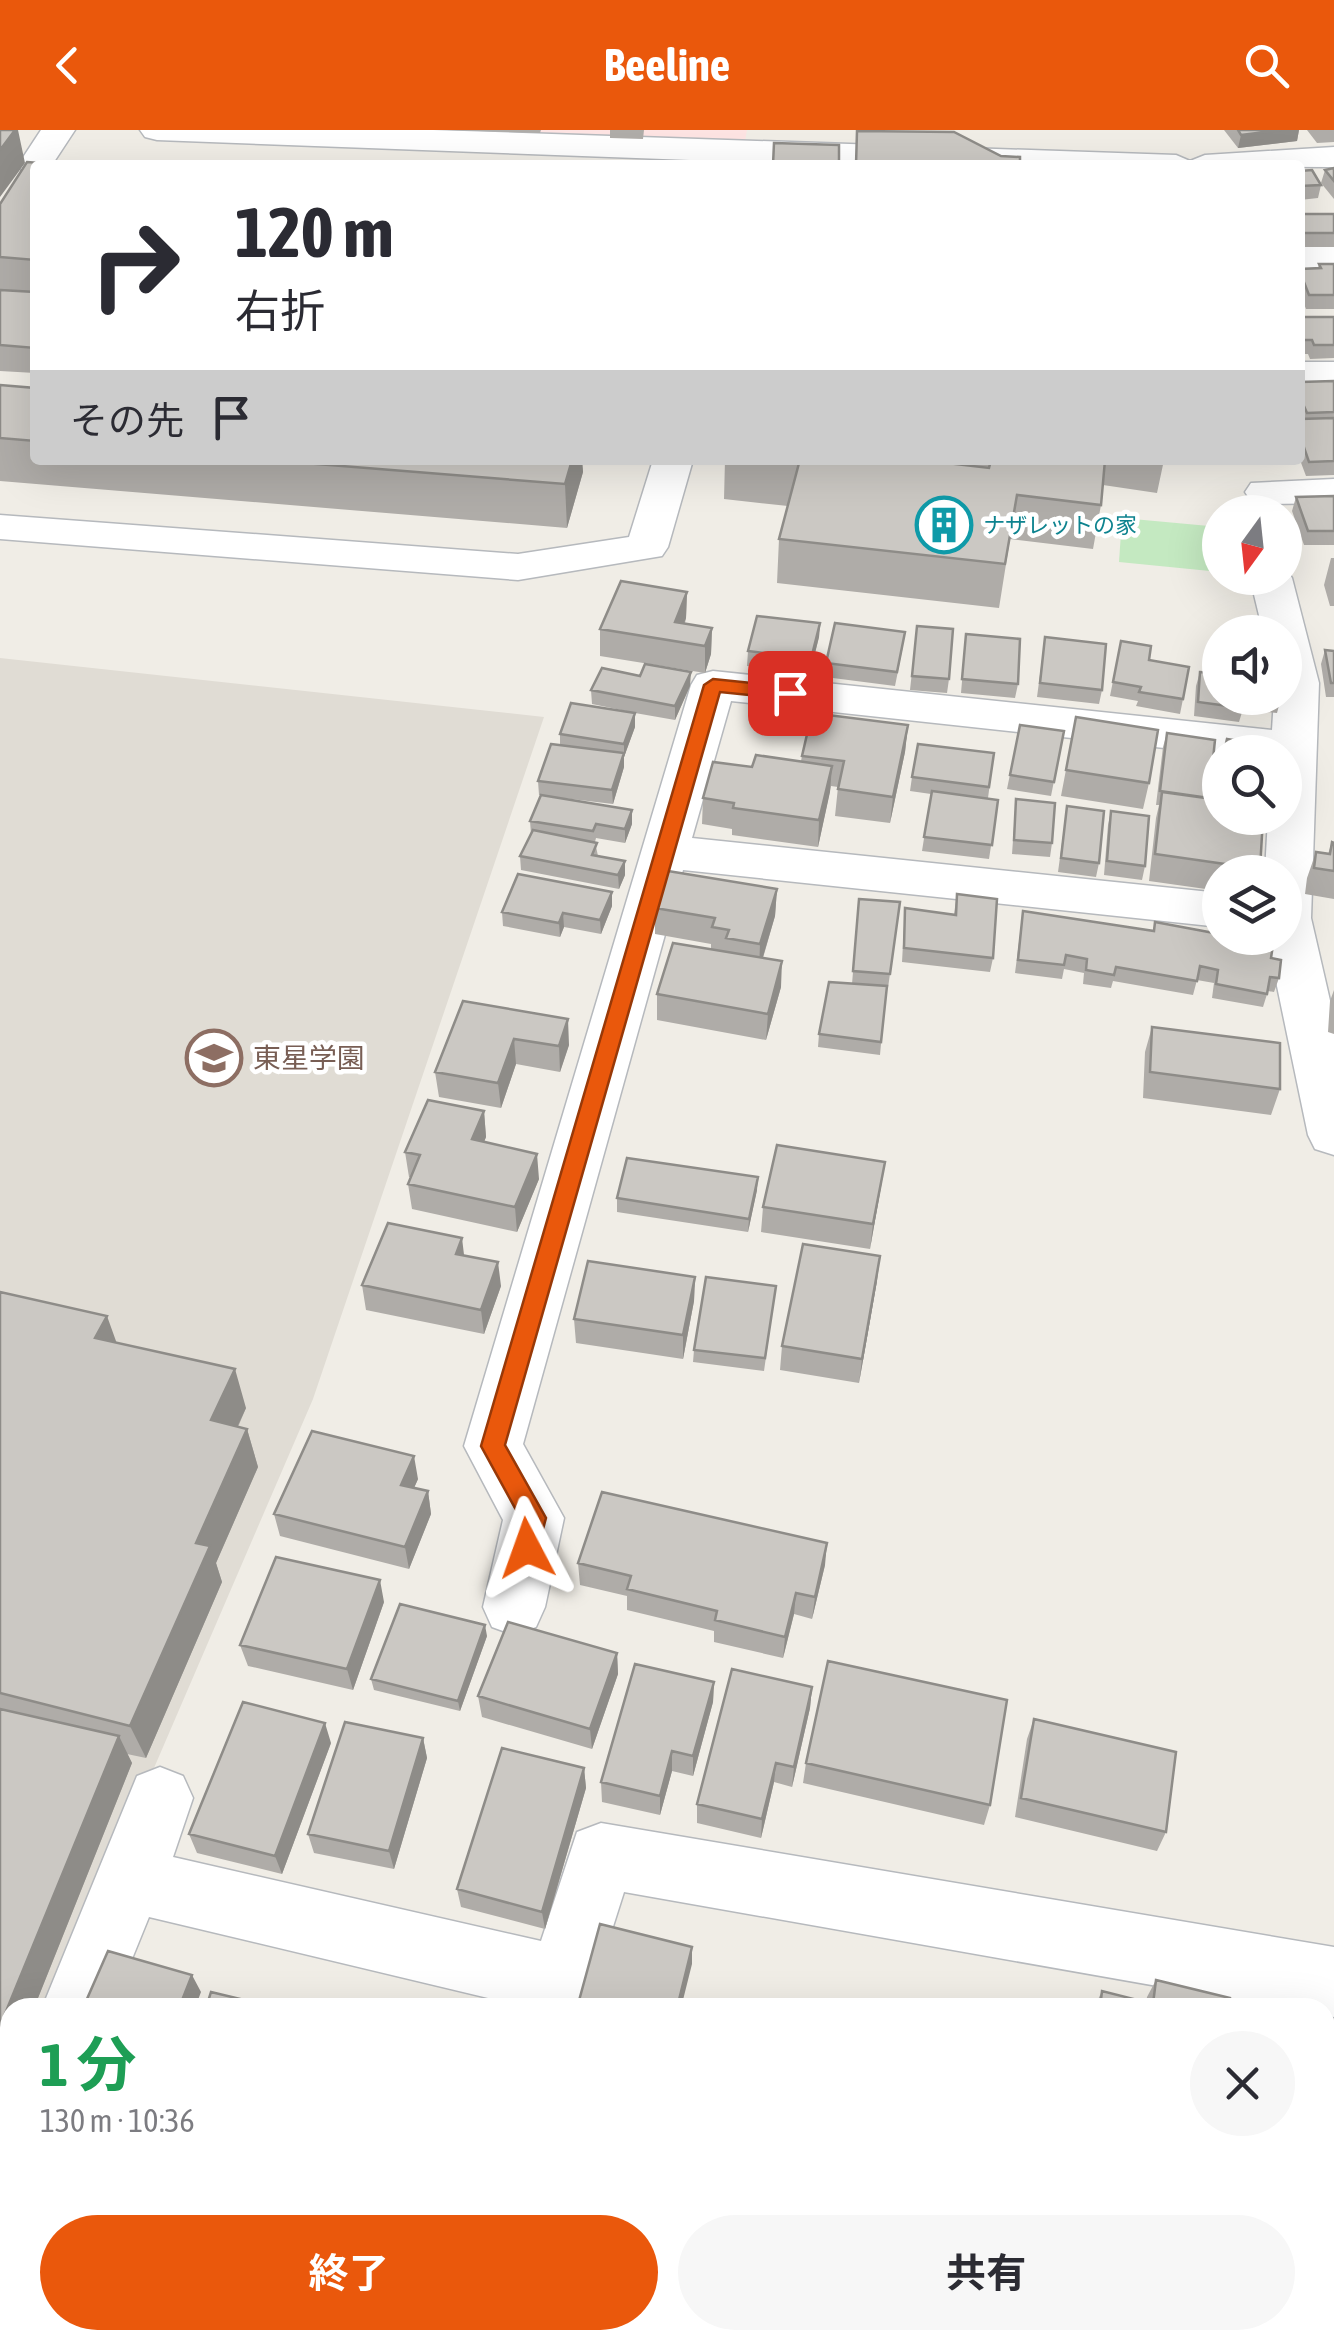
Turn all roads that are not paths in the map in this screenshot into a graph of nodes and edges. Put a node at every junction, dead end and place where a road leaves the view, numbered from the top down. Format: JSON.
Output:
{"nodes":[{"id":1,"x":58,"y":130,"type":"edge"},
{"id":2,"x":157,"y":130,"type":"edge"},
{"id":3,"x":1185,"y":130,"type":"edge"},
{"id":4,"x":1334,"y":156,"type":"edge"},
{"id":5,"x":754,"y":159,"type":"edge"},
{"id":6,"x":38,"y":160,"type":"edge"},
{"id":7,"x":824,"y":160,"type":"edge"},
{"id":8,"x":1194,"y":160,"type":"edge"},
{"id":9,"x":1277,"y":160,"type":"edge"},
{"id":10,"x":1305,"y":257,"type":"edge"},
{"id":11,"x":1334,"y":258,"type":"edge"},
{"id":12,"x":1305,"y":373,"type":"edge"},
{"id":13,"x":1334,"y":373,"type":"edge"},
{"id":14,"x":672,"y":465,"type":"edge"},
{"id":15,"x":1264,"y":488,"type":"edge"},
{"id":16,"x":1334,"y":491,"type":"edge"},
{"id":17,"x":0,"y":527,"type":"edge"},
{"id":18,"x":1282,"y":595,"type":"edge"},
{"id":19,"x":1311,"y":639,"type":"edge"},
{"id":20,"x":1295,"y":735,"type":"edge"},
{"id":21,"x":1202,"y":737,"type":"edge"},
{"id":22,"x":665,"y":852,"type":"junction"},
{"id":23,"x":1202,"y":908,"type":"edge"},
{"id":24,"x":1302,"y":947,"type":"edge"},
{"id":25,"x":1334,"y":1134,"type":"edge"},
{"id":26,"x":514,"y":1607,"type":"dead end"},
{"id":27,"x":160,"y":1798,"type":"dead end"},
{"id":28,"x":131,"y":1880,"type":"junction"},
{"id":29,"x":1334,"y":1982,"type":"edge"},
{"id":30,"x":81,"y":1998,"type":"edge"}],
"edges":[{"from":1,"to":6,"type":"street"},
{"from":2,"to":5,"type":"street"},
{"from":3,"to":8,"type":"street"},
{"from":4,"to":9,"type":"street"},
{"from":5,"to":7,"type":"street"},
{"from":10,"to":11,"type":"street"},
{"from":12,"to":13,"type":"street"},
{"from":14,"to":17,"type":"street"},
{"from":15,"to":16,"type":"street"},
{"from":18,"to":19,"type":"street"},
{"from":19,"to":20,"type":"street"},
{"from":21,"to":22,"type":"street"},
{"from":22,"to":23,"type":"street"},
{"from":22,"to":26,"type":"street"},
{"from":24,"to":25,"type":"street"},
{"from":27,"to":28,"type":"street"},
{"from":28,"to":29,"type":"street"},
{"from":28,"to":30,"type":"street"}]}
